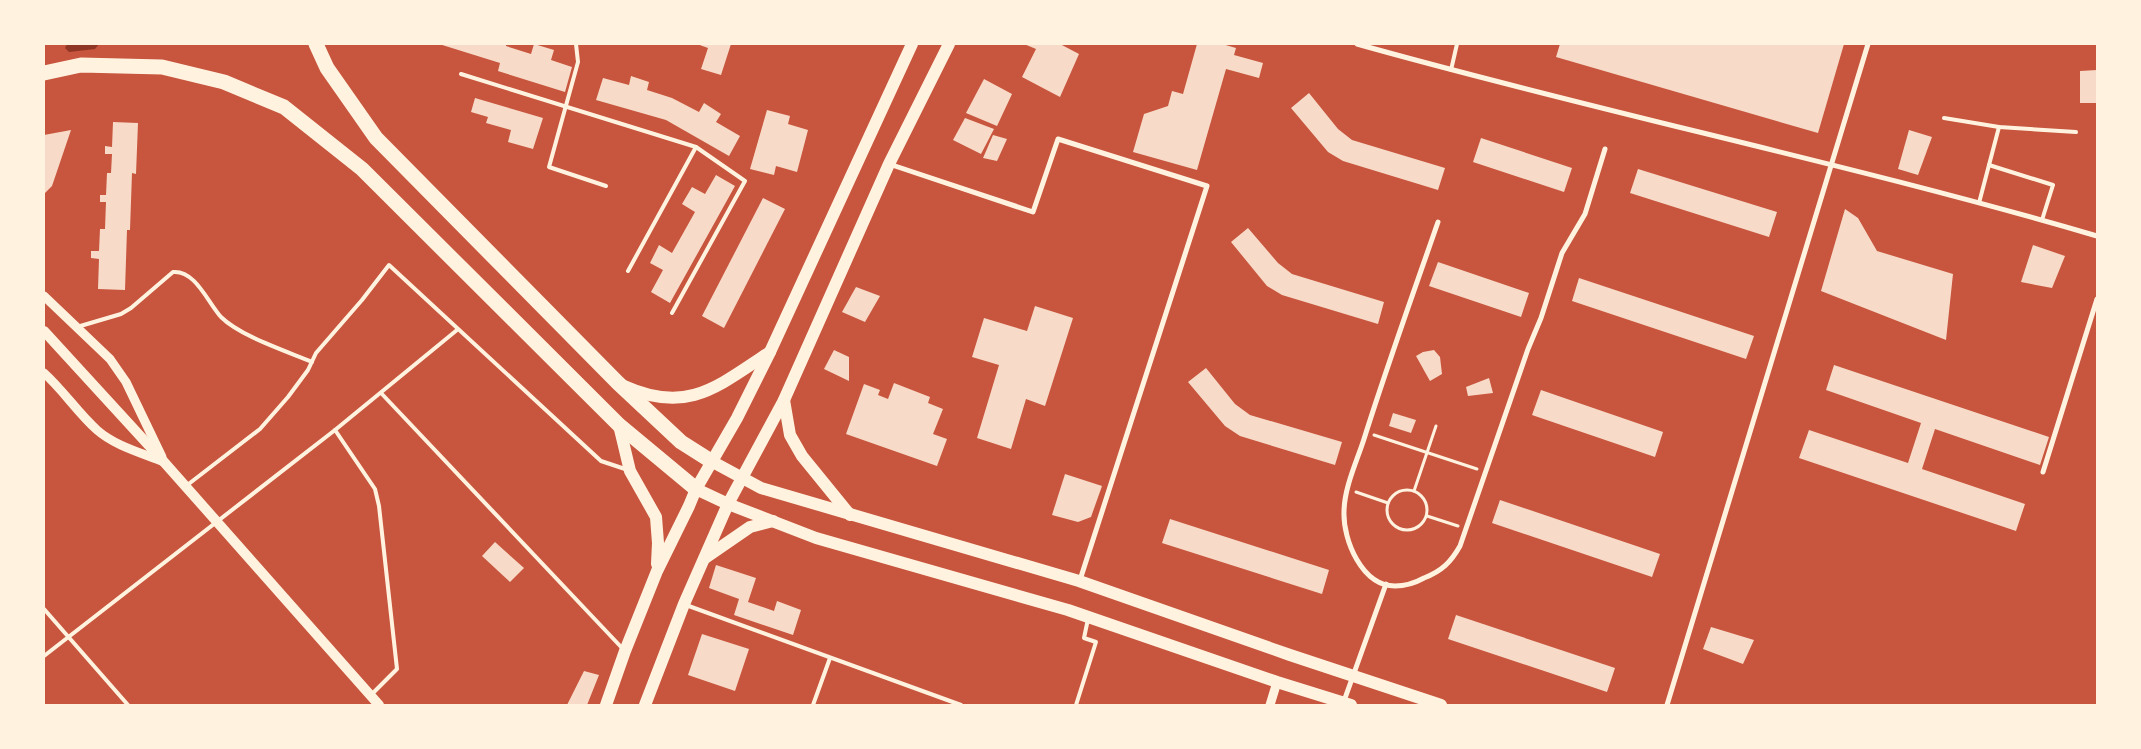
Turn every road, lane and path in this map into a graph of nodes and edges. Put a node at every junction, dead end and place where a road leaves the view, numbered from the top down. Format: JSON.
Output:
{"nodes":[{"id":1,"x":316,"y":44,"type":"edge"},
{"id":2,"x":576,"y":44,"type":"edge"},
{"id":3,"x":912,"y":44,"type":"edge"},
{"id":4,"x":949,"y":44,"type":"edge"},
{"id":5,"x":1357,"y":44,"type":"edge"},
{"id":6,"x":1457,"y":44,"type":"edge"},
{"id":7,"x":1868,"y":44,"type":"edge"},
{"id":8,"x":1451,"y":70,"type":"junction"},
{"id":9,"x":44,"y":73,"type":"edge"},
{"id":10,"x":461,"y":74,"type":"dead end"},
{"id":11,"x":566,"y":106,"type":"junction"},
{"id":12,"x":1944,"y":118,"type":"dead end"},
{"id":13,"x":1999,"y":126,"type":"junction"},
{"id":14,"x":2076,"y":132,"type":"dead end"},
{"id":15,"x":696,"y":147,"type":"junction"},
{"id":16,"x":1605,"y":149,"type":"dead end"},
{"id":17,"x":889,"y":164,"type":"junction"},
{"id":18,"x":1832,"y":164,"type":"junction"},
{"id":19,"x":1989,"y":165,"type":"junction"},
{"id":20,"x":606,"y":186,"type":"dead end"},
{"id":21,"x":1979,"y":203,"type":"junction"},
{"id":22,"x":2042,"y":220,"type":"junction"},
{"id":23,"x":1438,"y":222,"type":"dead end"},
{"id":24,"x":2097,"y":236,"type":"edge"},
{"id":25,"x":628,"y":271,"type":"dead end"},
{"id":26,"x":44,"y":296,"type":"edge"},
{"id":27,"x":2097,"y":299,"type":"edge"},
{"id":28,"x":672,"y":313,"type":"dead end"},
{"id":29,"x":77,"y":327,"type":"junction"},
{"id":30,"x":457,"y":330,"type":"junction"},
{"id":31,"x":44,"y":331,"type":"edge"},
{"id":32,"x":770,"y":352,"type":"junction"},
{"id":33,"x":312,"y":362,"type":"junction"},
{"id":34,"x":44,"y":373,"type":"edge"},
{"id":35,"x":618,"y":383,"type":"junction"},
{"id":36,"x":381,"y":393,"type":"junction"},
{"id":37,"x":784,"y":400,"type":"junction"},
{"id":38,"x":619,"y":425,"type":"junction"},
{"id":39,"x":1436,"y":426,"type":"dead end"},
{"id":40,"x":335,"y":430,"type":"junction"},
{"id":41,"x":1366,"y":433,"type":"junction"},
{"id":42,"x":1427,"y":452,"type":"junction"},
{"id":43,"x":711,"y":461,"type":"junction"},
{"id":44,"x":164,"y":462,"type":"junction"},
{"id":45,"x":630,"y":471,"type":"junction"},
{"id":46,"x":1486,"y":472,"type":"junction"},
{"id":47,"x":2043,"y":472,"type":"dead end"},
{"id":48,"x":741,"y":478,"type":"junction"},
{"id":49,"x":185,"y":487,"type":"junction"},
{"id":50,"x":696,"y":490,"type":"junction"},
{"id":51,"x":1348,"y":490,"type":"junction"},
{"id":52,"x":1414,"y":491,"type":"junction"},
{"id":53,"x":728,"y":504,"type":"junction"},
{"id":54,"x":1388,"y":504,"type":"junction"},
{"id":55,"x":850,"y":515,"type":"junction"},
{"id":56,"x":1427,"y":516,"type":"junction"},
{"id":57,"x":773,"y":522,"type":"junction"},
{"id":58,"x":216,"y":523,"type":"junction"},
{"id":59,"x":1466,"y":529,"type":"junction"},
{"id":60,"x":705,"y":558,"type":"junction"},
{"id":61,"x":657,"y":571,"type":"junction"},
{"id":62,"x":1079,"y":581,"type":"junction"},
{"id":63,"x":1386,"y":584,"type":"junction"},
{"id":64,"x":684,"y":604,"type":"junction"},
{"id":65,"x":44,"y":609,"type":"edge"},
{"id":66,"x":1088,"y":618,"type":"junction"},
{"id":67,"x":69,"y":636,"type":"junction"},
{"id":68,"x":625,"y":651,"type":"junction"},
{"id":69,"x":44,"y":656,"type":"edge"},
{"id":70,"x":830,"y":658,"type":"junction"},
{"id":71,"x":1354,"y":676,"type":"junction"},
{"id":72,"x":1277,"y":682,"type":"junction"},
{"id":73,"x":370,"y":695,"type":"junction"},
{"id":74,"x":1347,"y":704,"type":"edge"},
{"id":75,"x":128,"y":705,"type":"edge"},
{"id":76,"x":379,"y":705,"type":"edge"},
{"id":77,"x":606,"y":705,"type":"edge"},
{"id":78,"x":645,"y":705,"type":"edge"},
{"id":79,"x":813,"y":705,"type":"edge"},
{"id":80,"x":960,"y":705,"type":"edge"},
{"id":81,"x":1076,"y":705,"type":"edge"},
{"id":82,"x":1270,"y":705,"type":"edge"},
{"id":83,"x":1441,"y":705,"type":"edge"},
{"id":84,"x":1667,"y":705,"type":"edge"}],
"edges":[{"from":1,"to":35,"type":"highway"},
{"from":2,"to":11,"type":"lane"},
{"from":3,"to":32,"type":"main road"},
{"from":4,"to":17,"type":"main road"},
{"from":5,"to":8,"type":"street"},
{"from":6,"to":8,"type":"lane"},
{"from":7,"to":18,"type":"street"},
{"from":8,"to":18,"type":"street"},
{"from":9,"to":38,"type":"highway"},
{"from":10,"to":11,"type":"lane"},
{"from":11,"to":15,"type":"lane"},
{"from":11,"to":20,"type":"lane"},
{"from":12,"to":13,"type":"lane"},
{"from":13,"to":14,"type":"lane"},
{"from":13,"to":19,"type":"lane"},
{"from":15,"to":25,"type":"lane"},
{"from":15,"to":28,"type":"lane"},
{"from":16,"to":46,"type":"street"},
{"from":17,"to":37,"type":"main road"},
{"from":17,"to":62,"type":"street"},
{"from":18,"to":21,"type":"street"},
{"from":18,"to":84,"type":"street"},
{"from":19,"to":21,"type":"lane"},
{"from":19,"to":22,"type":"lane"},
{"from":21,"to":22,"type":"street"},
{"from":22,"to":24,"type":"street"},
{"from":23,"to":41,"type":"street"},
{"from":26,"to":29,"type":"street"},
{"from":27,"to":47,"type":"street"},
{"from":29,"to":33,"type":"lane"},
{"from":29,"to":44,"type":"street"},
{"from":30,"to":33,"type":"lane"},
{"from":30,"to":36,"type":"lane"},
{"from":30,"to":45,"type":"lane"},
{"from":31,"to":44,"type":"main road"},
{"from":32,"to":35,"type":"main road"},
{"from":32,"to":43,"type":"main road"},
{"from":33,"to":49,"type":"lane"},
{"from":34,"to":44,"type":"street"},
{"from":35,"to":43,"type":"highway"},
{"from":36,"to":40,"type":"lane"},
{"from":36,"to":68,"type":"lane"},
{"from":37,"to":48,"type":"main road"},
{"from":37,"to":55,"type":"main road"},
{"from":38,"to":45,"type":"main road"},
{"from":38,"to":50,"type":"highway"},
{"from":39,"to":42,"type":"path"},
{"from":40,"to":58,"type":"lane"},
{"from":40,"to":73,"type":"lane"},
{"from":41,"to":42,"type":"path"},
{"from":41,"to":51,"type":"street"},
{"from":42,"to":46,"type":"path"},
{"from":42,"to":52,"type":"path"},
{"from":43,"to":48,"type":"main road"},
{"from":43,"to":50,"type":"main road"},
{"from":44,"to":49,"type":"main road"},
{"from":45,"to":61,"type":"main road"},
{"from":46,"to":59,"type":"street"},
{"from":48,"to":53,"type":"main road"},
{"from":48,"to":55,"type":"main road"},
{"from":49,"to":58,"type":"main road"},
{"from":50,"to":53,"type":"main road"},
{"from":50,"to":61,"type":"main road"},
{"from":51,"to":54,"type":"path"},
{"from":51,"to":63,"type":"street"},
{"from":52,"to":54,"type":"path"},
{"from":52,"to":56,"type":"path"},
{"from":53,"to":57,"type":"main road"},
{"from":53,"to":60,"type":"main road"},
{"from":54,"to":56,"type":"path"},
{"from":55,"to":62,"type":"main road"},
{"from":56,"to":59,"type":"path"},
{"from":57,"to":60,"type":"main road"},
{"from":57,"to":66,"type":"main road"},
{"from":58,"to":67,"type":"lane"},
{"from":58,"to":73,"type":"main road"},
{"from":59,"to":63,"type":"street"},
{"from":60,"to":64,"type":"main road"},
{"from":61,"to":68,"type":"main road"},
{"from":62,"to":71,"type":"main road"},
{"from":63,"to":71,"type":"street"},
{"from":64,"to":70,"type":"lane"},
{"from":64,"to":78,"type":"main road"},
{"from":65,"to":67,"type":"lane"},
{"from":66,"to":72,"type":"main road"},
{"from":66,"to":81,"type":"lane"},
{"from":67,"to":69,"type":"lane"},
{"from":67,"to":75,"type":"lane"},
{"from":68,"to":77,"type":"main road"},
{"from":70,"to":79,"type":"lane"},
{"from":70,"to":80,"type":"lane"},
{"from":71,"to":74,"type":"street"},
{"from":71,"to":83,"type":"main road"},
{"from":72,"to":74,"type":"main road"},
{"from":72,"to":82,"type":"street"},
{"from":73,"to":76,"type":"main road"}]}
